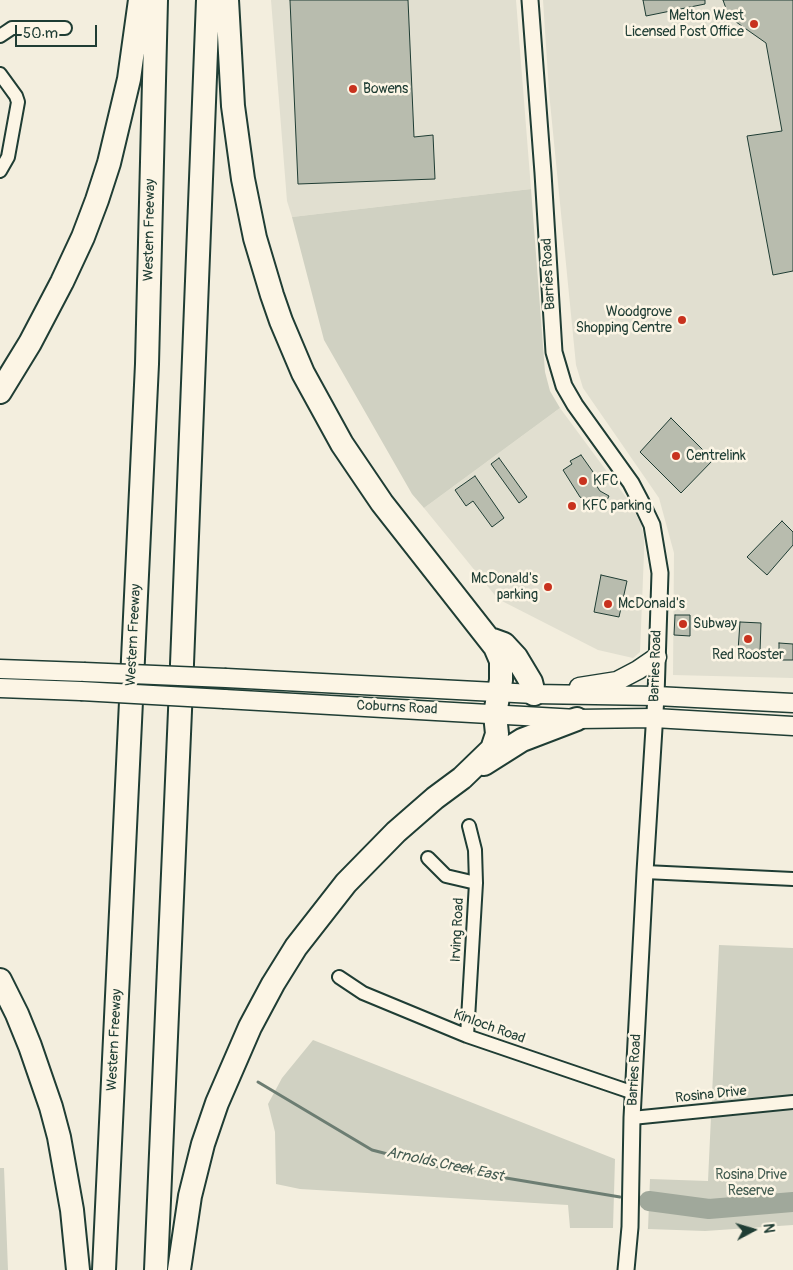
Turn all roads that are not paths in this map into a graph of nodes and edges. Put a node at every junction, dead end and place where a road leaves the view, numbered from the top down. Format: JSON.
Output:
{"nodes":[{"id":1,"x":140,"y":0,"type":"edge"},
{"id":2,"x":156,"y":0,"type":"edge"},
{"id":3,"x":208,"y":0,"type":"edge"},
{"id":4,"x":227,"y":0,"type":"edge"},
{"id":5,"x":530,"y":0,"type":"edge"},
{"id":6,"x":65,"y":28,"type":"dead end"},
{"id":7,"x":0,"y":36,"type":"edge"},
{"id":8,"x":0,"y":74,"type":"edge"},
{"id":9,"x":0,"y":172,"type":"edge"},
{"id":10,"x":0,"y":392,"type":"edge"},
{"id":11,"x":490,"y":639,"type":"junction"},
{"id":12,"x":656,"y":657,"type":"junction"},
{"id":13,"x":0,"y":669,"type":"edge"},
{"id":14,"x":0,"y":688,"type":"edge"},
{"id":15,"x":499,"y":692,"type":"junction"},
{"id":16,"x":534,"y":694,"type":"junction"},
{"id":17,"x":566,"y":695,"type":"junction"},
{"id":18,"x":656,"y":696,"type":"junction"},
{"id":19,"x":793,"y":703,"type":"edge"},
{"id":20,"x":495,"y":714,"type":"junction"},
{"id":21,"x":654,"y":718,"type":"junction"},
{"id":22,"x":577,"y":719,"type":"junction"},
{"id":23,"x":793,"y":726,"type":"edge"},
{"id":24,"x":462,"y":778,"type":"junction"},
{"id":25,"x":469,"y":826,"type":"dead end"},
{"id":26,"x":428,"y":858,"type":"dead end"},
{"id":27,"x":645,"y":872,"type":"junction"},
{"id":28,"x":793,"y":879,"type":"edge"},
{"id":29,"x":476,"y":883,"type":"junction"},
{"id":30,"x":339,"y":977,"type":"dead end"},
{"id":31,"x":0,"y":980,"type":"edge"},
{"id":32,"x":467,"y":1036,"type":"junction"},
{"id":33,"x":634,"y":1092,"type":"junction"},
{"id":34,"x":793,"y":1102,"type":"edge"},
{"id":35,"x":632,"y":1118,"type":"junction"},
{"id":36,"x":78,"y":1270,"type":"edge"},
{"id":37,"x":104,"y":1270,"type":"edge"},
{"id":38,"x":156,"y":1270,"type":"edge"},
{"id":39,"x":179,"y":1270,"type":"edge"},
{"id":40,"x":626,"y":1270,"type":"edge"}],
"edges":[{"from":1,"to":10,"type":"highway"},
{"from":2,"to":37,"type":"highway","name":"Western Freeway"},
{"from":3,"to":38,"type":"highway"},
{"from":4,"to":11,"type":"highway"},
{"from":5,"to":12,"type":"street","name":"Barries Road"},
{"from":6,"to":7,"type":"street"},
{"from":8,"to":9,"type":"street"},
{"from":11,"to":15,"type":"highway"},
{"from":11,"to":16,"type":"highway"},
{"from":12,"to":17,"type":"main road"},
{"from":12,"to":18,"type":"street","name":"Barries Road"},
{"from":13,"to":15,"type":"main road","name":"Coburns Road","bridge":true},
{"from":14,"to":20,"type":"main road","name":"Coburns Road","bridge":true},
{"from":15,"to":16,"type":"main road","name":"Coburns Road"},
{"from":15,"to":20,"type":"highway"},
{"from":16,"to":17,"type":"main road","name":"Coburns Road"},
{"from":17,"to":18,"type":"main road","name":"Coburns Road"},
{"from":18,"to":19,"type":"main road","name":"Coburns Road"},
{"from":18,"to":21,"type":"street","name":"Barries Road"},
{"from":20,"to":22,"type":"main road","name":"Coburns Road"},
{"from":20,"to":24,"type":"highway"},
{"from":21,"to":22,"type":"main road","name":"Coburns Road"},
{"from":21,"to":23,"type":"main road","name":"Coburns Road"},
{"from":21,"to":27,"type":"street","name":"Barries Road"},
{"from":22,"to":24,"type":"highway"},
{"from":24,"to":39,"type":"highway"},
{"from":25,"to":29,"type":"street","name":"Irving Road"},
{"from":26,"to":29,"type":"street"},
{"from":27,"to":28,"type":"street"},
{"from":27,"to":33,"type":"street","name":"Barries Road"},
{"from":29,"to":32,"type":"street","name":"Irving Road"},
{"from":30,"to":32,"type":"street","name":"Kinloch Road"},
{"from":31,"to":36,"type":"highway"},
{"from":32,"to":33,"type":"street","name":"Kinloch Road"},
{"from":33,"to":35,"type":"street","name":"Barries Road"},
{"from":34,"to":35,"type":"street","name":"Rosina Drive"},
{"from":35,"to":40,"type":"street","name":"Barries Road"}]}
